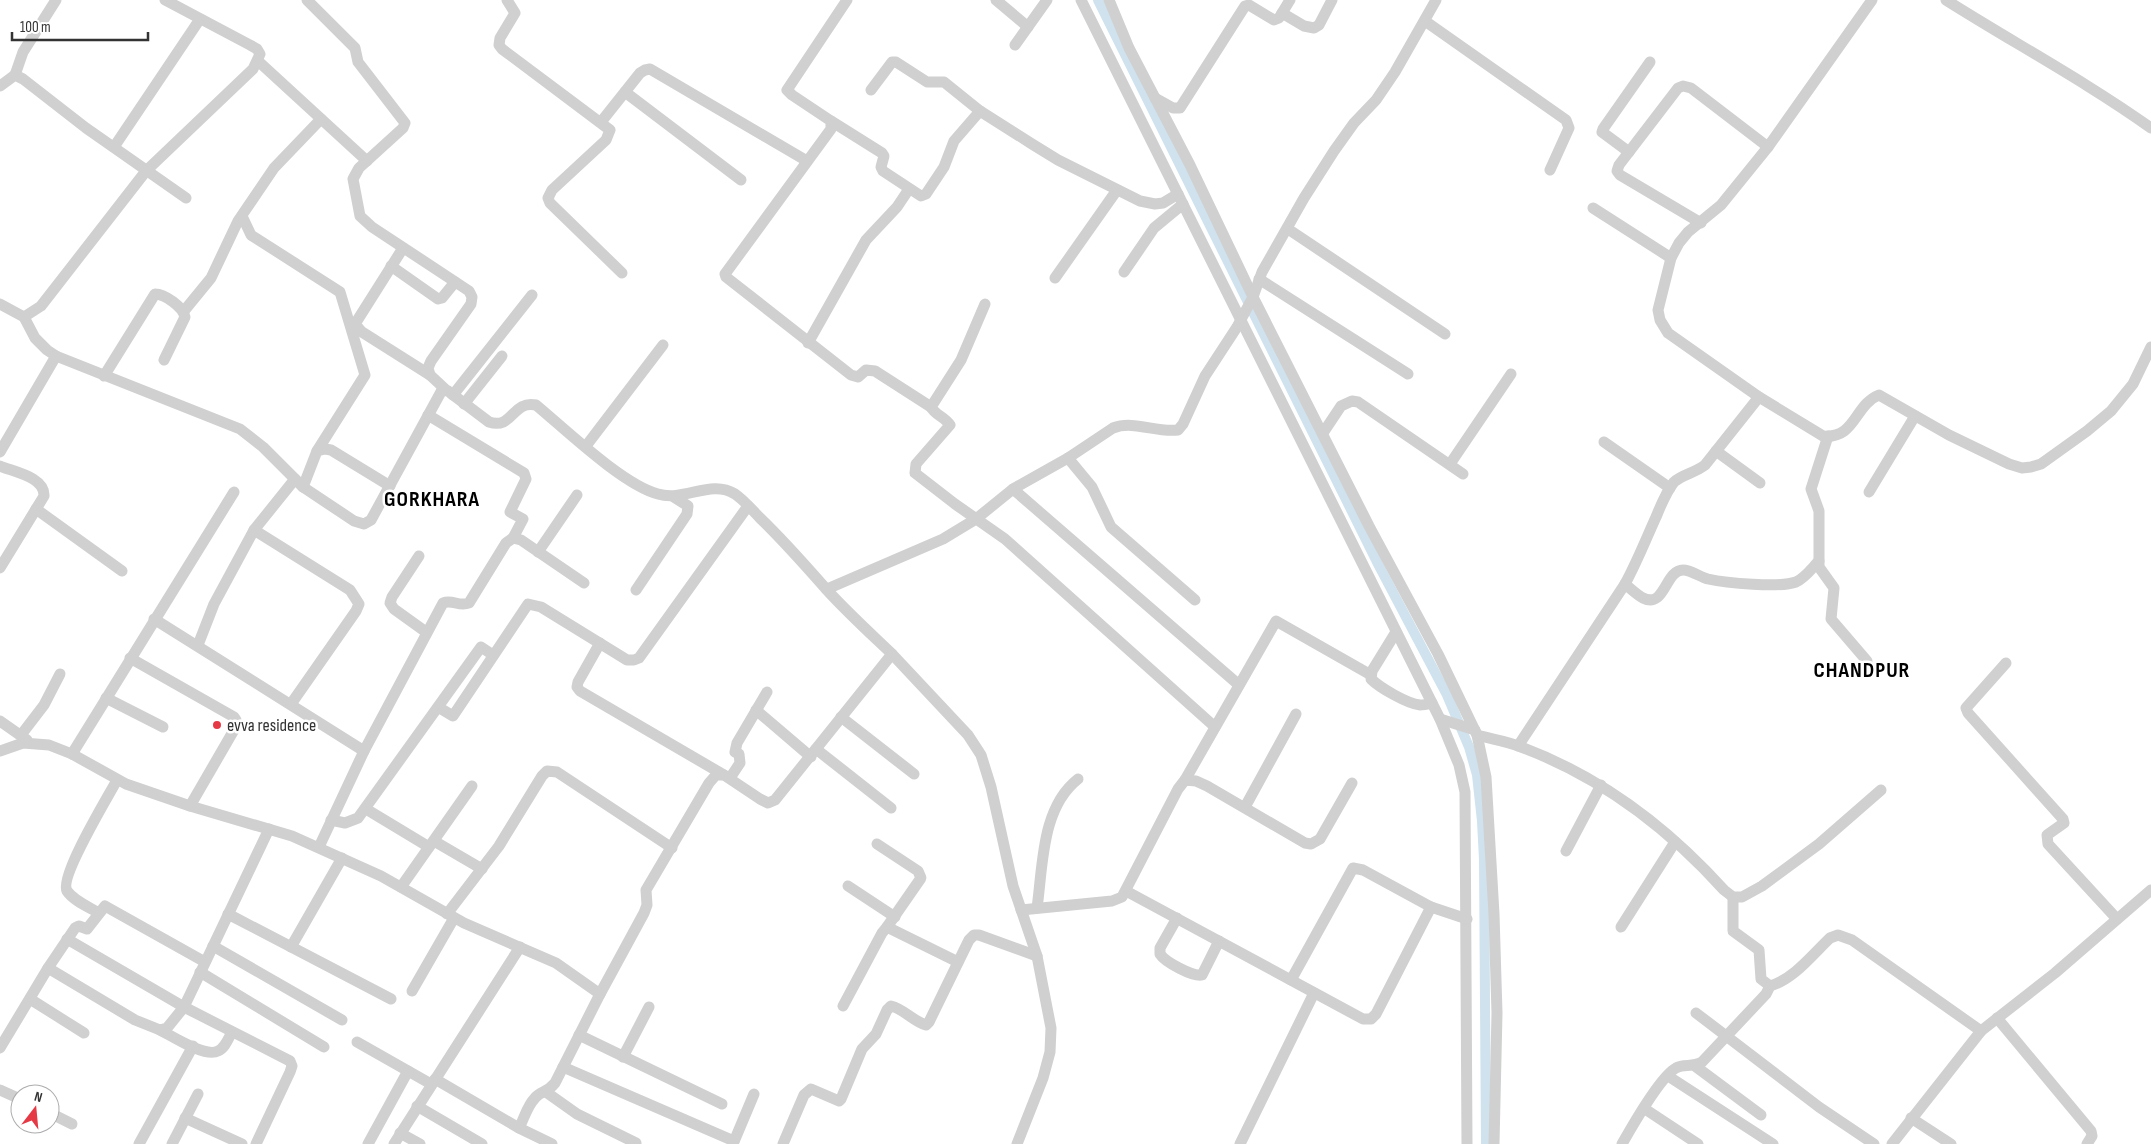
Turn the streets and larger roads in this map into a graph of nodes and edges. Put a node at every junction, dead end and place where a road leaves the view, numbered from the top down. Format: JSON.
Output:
{"nodes":[{"id":1,"x":56,"y":0,"type":"edge"},
{"id":2,"x":165,"y":0,"type":"edge"},
{"id":3,"x":307,"y":0,"type":"edge"},
{"id":4,"x":507,"y":0,"type":"edge"},
{"id":5,"x":847,"y":0,"type":"edge"},
{"id":6,"x":996,"y":0,"type":"edge"},
{"id":7,"x":1047,"y":0,"type":"edge"},
{"id":8,"x":1081,"y":0,"type":"edge"},
{"id":9,"x":1108,"y":0,"type":"edge"},
{"id":10,"x":1290,"y":0,"type":"edge"},
{"id":11,"x":1332,"y":0,"type":"edge"},
{"id":12,"x":1436,"y":0,"type":"edge"},
{"id":13,"x":1872,"y":0,"type":"edge"},
{"id":14,"x":1946,"y":0,"type":"edge"},
{"id":15,"x":1282,"y":13,"type":"junction"},
{"id":16,"x":200,"y":19,"type":"junction"},
{"id":17,"x":1425,"y":21,"type":"junction"},
{"id":18,"x":1028,"y":27,"type":"junction"},
{"id":19,"x":1015,"y":45,"type":"dead end"},
{"id":20,"x":258,"y":61,"type":"junction"},
{"id":21,"x":1650,"y":62,"type":"dead end"},
{"id":22,"x":15,"y":75,"type":"junction"},
{"id":23,"x":0,"y":86,"type":"edge"},
{"id":24,"x":871,"y":90,"type":"dead end"},
{"id":25,"x":625,"y":92,"type":"junction"},
{"id":26,"x":1155,"y":98,"type":"junction"},
{"id":27,"x":980,"y":111,"type":"junction"},
{"id":28,"x":321,"y":119,"type":"junction"},
{"id":29,"x":831,"y":121,"type":"junction"},
{"id":30,"x":601,"y":122,"type":"junction"},
{"id":31,"x":2151,"y":128,"type":"edge"},
{"id":32,"x":114,"y":147,"type":"junction"},
{"id":33,"x":1768,"y":147,"type":"junction"},
{"id":34,"x":1629,"y":152,"type":"junction"},
{"id":35,"x":367,"y":161,"type":"junction"},
{"id":36,"x":807,"y":161,"type":"junction"},
{"id":37,"x":1550,"y":170,"type":"dead end"},
{"id":38,"x":146,"y":171,"type":"junction"},
{"id":39,"x":742,"y":180,"type":"dead end"},
{"id":40,"x":910,"y":190,"type":"junction"},
{"id":41,"x":1118,"y":190,"type":"junction"},
{"id":42,"x":186,"y":198,"type":"dead end"},
{"id":43,"x":1180,"y":199,"type":"junction"},
{"id":44,"x":1593,"y":208,"type":"dead end"},
{"id":45,"x":242,"y":216,"type":"junction"},
{"id":46,"x":1700,"y":222,"type":"junction"},
{"id":47,"x":1288,"y":229,"type":"junction"},
{"id":48,"x":403,"y":248,"type":"junction"},
{"id":49,"x":1671,"y":258,"type":"junction"},
{"id":50,"x":391,"y":266,"type":"junction"},
{"id":51,"x":1124,"y":272,"type":"dead end"},
{"id":52,"x":622,"y":274,"type":"dead end"},
{"id":53,"x":1055,"y":278,"type":"dead end"},
{"id":54,"x":1259,"y":279,"type":"junction"},
{"id":55,"x":455,"y":282,"type":"junction"},
{"id":56,"x":532,"y":295,"type":"dead end"},
{"id":57,"x":1253,"y":297,"type":"junction"},
{"id":58,"x":0,"y":304,"type":"edge"},
{"id":59,"x":985,"y":304,"type":"dead end"},
{"id":60,"x":184,"y":312,"type":"junction"},
{"id":61,"x":24,"y":317,"type":"junction"},
{"id":62,"x":1240,"y":320,"type":"junction"},
{"id":63,"x":1445,"y":334,"type":"dead end"},
{"id":64,"x":808,"y":343,"type":"junction"},
{"id":65,"x":663,"y":345,"type":"dead end"},
{"id":66,"x":2151,"y":347,"type":"edge"},
{"id":67,"x":56,"y":356,"type":"junction"},
{"id":68,"x":502,"y":356,"type":"dead end"},
{"id":69,"x":164,"y":360,"type":"dead end"},
{"id":70,"x":430,"y":374,"type":"junction"},
{"id":71,"x":1408,"y":374,"type":"dead end"},
{"id":72,"x":1511,"y":374,"type":"dead end"},
{"id":73,"x":104,"y":376,"type":"junction"},
{"id":74,"x":449,"y":392,"type":"junction"},
{"id":75,"x":1759,"y":397,"type":"junction"},
{"id":76,"x":464,"y":404,"type":"junction"},
{"id":77,"x":931,"y":407,"type":"junction"},
{"id":78,"x":428,"y":415,"type":"junction"},
{"id":79,"x":1915,"y":416,"type":"junction"},
{"id":80,"x":1323,"y":433,"type":"junction"},
{"id":81,"x":1828,"y":436,"type":"junction"},
{"id":82,"x":1604,"y":442,"type":"dead end"},
{"id":83,"x":586,"y":446,"type":"junction"},
{"id":84,"x":317,"y":451,"type":"junction"},
{"id":85,"x":1716,"y":451,"type":"junction"},
{"id":86,"x":0,"y":452,"type":"edge"},
{"id":87,"x":1068,"y":458,"type":"junction"},
{"id":88,"x":1450,"y":464,"type":"junction"},
{"id":89,"x":0,"y":466,"type":"edge"},
{"id":90,"x":1463,"y":474,"type":"dead end"},
{"id":91,"x":294,"y":479,"type":"junction"},
{"id":92,"x":1760,"y":483,"type":"dead end"},
{"id":93,"x":390,"y":486,"type":"junction"},
{"id":94,"x":303,"y":487,"type":"junction"},
{"id":95,"x":1670,"y":488,"type":"junction"},
{"id":96,"x":1014,"y":489,"type":"junction"},
{"id":97,"x":234,"y":492,"type":"dead end"},
{"id":98,"x":1869,"y":492,"type":"dead end"},
{"id":99,"x":577,"y":495,"type":"dead end"},
{"id":100,"x":674,"y":497,"type":"junction"},
{"id":101,"x":748,"y":506,"type":"junction"},
{"id":102,"x":36,"y":509,"type":"junction"},
{"id":103,"x":976,"y":519,"type":"junction"},
{"id":104,"x":254,"y":530,"type":"junction"},
{"id":105,"x":513,"y":538,"type":"junction"},
{"id":106,"x":538,"y":552,"type":"junction"},
{"id":107,"x":419,"y":556,"type":"dead end"},
{"id":108,"x":1819,"y":561,"type":"junction"},
{"id":109,"x":0,"y":568,"type":"edge"},
{"id":110,"x":122,"y":571,"type":"dead end"},
{"id":111,"x":584,"y":583,"type":"dead end"},
{"id":112,"x":1625,"y":584,"type":"junction"},
{"id":113,"x":827,"y":589,"type":"junction"},
{"id":114,"x":636,"y":590,"type":"dead end"},
{"id":115,"x":1195,"y":600,"type":"dead end"},
{"id":116,"x":154,"y":619,"type":"junction"},
{"id":117,"x":426,"y":632,"type":"junction"},
{"id":118,"x":1396,"y":632,"type":"junction"},
{"id":119,"x":600,"y":642,"type":"junction"},
{"id":120,"x":198,"y":645,"type":"junction"},
{"id":121,"x":892,"y":654,"type":"junction"},
{"id":122,"x":493,"y":656,"type":"junction"},
{"id":123,"x":130,"y":658,"type":"junction"},
{"id":124,"x":1866,"y":661,"type":"dead end"},
{"id":125,"x":2006,"y":663,"type":"dead end"},
{"id":126,"x":60,"y":674,"type":"dead end"},
{"id":127,"x":1371,"y":675,"type":"junction"},
{"id":128,"x":1239,"y":685,"type":"junction"},
{"id":129,"x":767,"y":692,"type":"dead end"},
{"id":130,"x":106,"y":698,"type":"junction"},
{"id":131,"x":1432,"y":703,"type":"junction"},
{"id":132,"x":291,"y":704,"type":"junction"},
{"id":133,"x":438,"y":707,"type":"junction"},
{"id":134,"x":756,"y":710,"type":"junction"},
{"id":135,"x":1296,"y":714,"type":"dead end"},
{"id":136,"x":842,"y":718,"type":"junction"},
{"id":137,"x":1442,"y":719,"type":"junction"},
{"id":138,"x":0,"y":721,"type":"edge"},
{"id":139,"x":163,"y":727,"type":"dead end"},
{"id":140,"x":1215,"y":727,"type":"junction"},
{"id":141,"x":1473,"y":731,"type":"junction"},
{"id":142,"x":21,"y":735,"type":"junction"},
{"id":143,"x":31,"y":742,"type":"junction"},
{"id":144,"x":1518,"y":746,"type":"junction"},
{"id":145,"x":0,"y":751,"type":"edge"},
{"id":146,"x":364,"y":751,"type":"junction"},
{"id":147,"x":813,"y":753,"type":"junction"},
{"id":148,"x":72,"y":754,"type":"junction"},
{"id":149,"x":914,"y":774,"type":"dead end"},
{"id":150,"x":727,"y":776,"type":"junction"},
{"id":151,"x":1078,"y":778,"type":"dead end"},
{"id":152,"x":117,"y":780,"type":"junction"},
{"id":153,"x":1185,"y":780,"type":"junction"},
{"id":154,"x":1352,"y":783,"type":"dead end"},
{"id":155,"x":472,"y":786,"type":"dead end"},
{"id":156,"x":1601,"y":786,"type":"junction"},
{"id":157,"x":1881,"y":790,"type":"dead end"},
{"id":158,"x":190,"y":806,"type":"junction"},
{"id":159,"x":1245,"y":807,"type":"junction"},
{"id":160,"x":891,"y":808,"type":"dead end"},
{"id":161,"x":366,"y":809,"type":"junction"},
{"id":162,"x":331,"y":820,"type":"junction"},
{"id":163,"x":269,"y":829,"type":"junction"},
{"id":164,"x":1675,"y":842,"type":"junction"},
{"id":165,"x":431,"y":844,"type":"junction"},
{"id":166,"x":877,"y":844,"type":"dead end"},
{"id":167,"x":319,"y":848,"type":"junction"},
{"id":168,"x":672,"y":848,"type":"junction"},
{"id":169,"x":1566,"y":851,"type":"dead end"},
{"id":170,"x":342,"y":858,"type":"junction"},
{"id":171,"x":482,"y":869,"type":"junction"},
{"id":172,"x":848,"y":886,"type":"dead end"},
{"id":173,"x":401,"y":887,"type":"junction"},
{"id":174,"x":2151,"y":890,"type":"edge"},
{"id":175,"x":1126,"y":891,"type":"junction"},
{"id":176,"x":1733,"y":897,"type":"junction"},
{"id":177,"x":1431,"y":907,"type":"junction"},
{"id":178,"x":1037,"y":908,"type":"junction"},
{"id":179,"x":1021,"y":910,"type":"junction"},
{"id":180,"x":99,"y":914,"type":"junction"},
{"id":181,"x":228,"y":914,"type":"junction"},
{"id":182,"x":450,"y":916,"type":"junction"},
{"id":183,"x":895,"y":917,"type":"junction"},
{"id":184,"x":1176,"y":918,"type":"junction"},
{"id":185,"x":1467,"y":919,"type":"junction"},
{"id":186,"x":2117,"y":919,"type":"junction"},
{"id":187,"x":888,"y":927,"type":"junction"},
{"id":188,"x":1621,"y":927,"type":"dead end"},
{"id":189,"x":68,"y":939,"type":"junction"},
{"id":190,"x":1219,"y":941,"type":"junction"},
{"id":191,"x":213,"y":946,"type":"junction"},
{"id":192,"x":291,"y":947,"type":"junction"},
{"id":193,"x":520,"y":947,"type":"junction"},
{"id":194,"x":1037,"y":956,"type":"junction"},
{"id":195,"x":958,"y":962,"type":"junction"},
{"id":196,"x":203,"y":967,"type":"junction"},
{"id":197,"x":48,"y":968,"type":"junction"},
{"id":198,"x":1291,"y":980,"type":"junction"},
{"id":199,"x":1770,"y":986,"type":"junction"},
{"id":200,"x":412,"y":991,"type":"dead end"},
{"id":201,"x":1314,"y":993,"type":"junction"},
{"id":202,"x":600,"y":994,"type":"junction"},
{"id":203,"x":30,"y":998,"type":"junction"},
{"id":204,"x":391,"y":999,"type":"dead end"},
{"id":205,"x":843,"y":1006,"type":"dead end"},
{"id":206,"x":184,"y":1007,"type":"junction"},
{"id":207,"x":649,"y":1007,"type":"dead end"},
{"id":208,"x":1696,"y":1013,"type":"dead end"},
{"id":209,"x":1997,"y":1018,"type":"junction"},
{"id":210,"x":342,"y":1020,"type":"dead end"},
{"id":211,"x":160,"y":1030,"type":"junction"},
{"id":212,"x":1981,"y":1031,"type":"junction"},
{"id":213,"x":232,"y":1032,"type":"junction"},
{"id":214,"x":84,"y":1033,"type":"dead end"},
{"id":215,"x":579,"y":1035,"type":"junction"},
{"id":216,"x":1726,"y":1038,"type":"junction"},
{"id":217,"x":357,"y":1042,"type":"dead end"},
{"id":218,"x":193,"y":1046,"type":"junction"},
{"id":219,"x":324,"y":1047,"type":"dead end"},
{"id":220,"x":0,"y":1048,"type":"edge"},
{"id":221,"x":624,"y":1057,"type":"junction"},
{"id":222,"x":1695,"y":1066,"type":"junction"},
{"id":223,"x":563,"y":1067,"type":"junction"},
{"id":224,"x":408,"y":1071,"type":"junction"},
{"id":225,"x":1668,"y":1076,"type":"junction"},
{"id":226,"x":433,"y":1082,"type":"junction"},
{"id":227,"x":546,"y":1092,"type":"junction"},
{"id":228,"x":198,"y":1094,"type":"dead end"},
{"id":229,"x":754,"y":1094,"type":"dead end"},
{"id":230,"x":722,"y":1104,"type":"dead end"},
{"id":231,"x":417,"y":1106,"type":"junction"},
{"id":232,"x":1645,"y":1109,"type":"junction"},
{"id":233,"x":1762,"y":1115,"type":"dead end"},
{"id":234,"x":60,"y":1118,"type":"edge"},
{"id":235,"x":185,"y":1118,"type":"junction"},
{"id":236,"x":1911,"y":1118,"type":"junction"},
{"id":237,"x":72,"y":1124,"type":"dead end"},
{"id":238,"x":519,"y":1128,"type":"junction"},
{"id":239,"x":400,"y":1133,"type":"junction"},
{"id":240,"x":734,"y":1142,"type":"edge"},
{"id":241,"x":636,"y":1143,"type":"dead end"},
{"id":242,"x":139,"y":1144,"type":"edge"},
{"id":243,"x":172,"y":1144,"type":"edge"},
{"id":244,"x":242,"y":1144,"type":"edge"},
{"id":245,"x":256,"y":1144,"type":"edge"},
{"id":246,"x":368,"y":1144,"type":"edge"},
{"id":247,"x":394,"y":1144,"type":"edge"},
{"id":248,"x":420,"y":1144,"type":"edge"},
{"id":249,"x":482,"y":1144,"type":"edge"},
{"id":250,"x":552,"y":1144,"type":"edge"},
{"id":251,"x":782,"y":1144,"type":"edge"},
{"id":252,"x":1017,"y":1144,"type":"edge"},
{"id":253,"x":1240,"y":1144,"type":"edge"},
{"id":254,"x":1467,"y":1144,"type":"edge"},
{"id":255,"x":1494,"y":1144,"type":"edge"},
{"id":256,"x":1622,"y":1144,"type":"edge"},
{"id":257,"x":1698,"y":1144,"type":"edge"},
{"id":258,"x":1773,"y":1144,"type":"edge"},
{"id":259,"x":1874,"y":1144,"type":"edge"},
{"id":260,"x":1892,"y":1144,"type":"edge"},
{"id":261,"x":1951,"y":1144,"type":"edge"},
{"id":262,"x":2087,"y":1144,"type":"edge"}],
"edges":[{"from":1,"to":22,"type":"street"},
{"from":2,"to":16,"type":"street"},
{"from":3,"to":35,"type":"street"},
{"from":4,"to":30,"type":"street"},
{"from":5,"to":29,"type":"street"},
{"from":6,"to":18,"type":"street"},
{"from":7,"to":18,"type":"street"},
{"from":8,"to":43,"type":"street"},
{"from":9,"to":26,"type":"street"},
{"from":10,"to":15,"type":"street"},
{"from":11,"to":15,"type":"street"},
{"from":12,"to":17,"type":"street"},
{"from":13,"to":33,"type":"street"},
{"from":14,"to":31,"type":"street"},
{"from":15,"to":26,"type":"street"},
{"from":16,"to":20,"type":"street"},
{"from":16,"to":32,"type":"street"},
{"from":17,"to":37,"type":"street"},
{"from":17,"to":47,"type":"street"},
{"from":18,"to":19,"type":"street"},
{"from":20,"to":28,"type":"street"},
{"from":20,"to":38,"type":"street"},
{"from":21,"to":34,"type":"street"},
{"from":22,"to":23,"type":"street"},
{"from":22,"to":32,"type":"street"},
{"from":24,"to":27,"type":"street"},
{"from":25,"to":30,"type":"street"},
{"from":25,"to":36,"type":"street"},
{"from":25,"to":39,"type":"street"},
{"from":26,"to":57,"type":"street"},
{"from":27,"to":40,"type":"street"},
{"from":27,"to":41,"type":"street"},
{"from":28,"to":35,"type":"street"},
{"from":28,"to":45,"type":"street"},
{"from":29,"to":36,"type":"street"},
{"from":29,"to":40,"type":"street"},
{"from":30,"to":52,"type":"street"},
{"from":32,"to":38,"type":"street"},
{"from":33,"to":34,"type":"street"},
{"from":33,"to":46,"type":"street"},
{"from":34,"to":46,"type":"street"},
{"from":35,"to":48,"type":"street"},
{"from":36,"to":64,"type":"street"},
{"from":38,"to":42,"type":"street"},
{"from":38,"to":61,"type":"street"},
{"from":40,"to":64,"type":"street"},
{"from":41,"to":43,"type":"street"},
{"from":41,"to":53,"type":"street"},
{"from":43,"to":51,"type":"street"},
{"from":43,"to":62,"type":"street"},
{"from":44,"to":49,"type":"street"},
{"from":45,"to":60,"type":"street"},
{"from":45,"to":84,"type":"street"},
{"from":46,"to":49,"type":"street"},
{"from":47,"to":54,"type":"street"},
{"from":47,"to":63,"type":"street"},
{"from":48,"to":50,"type":"street"},
{"from":48,"to":55,"type":"street"},
{"from":49,"to":75,"type":"street"},
{"from":50,"to":55,"type":"street"},
{"from":50,"to":70,"type":"street"},
{"from":54,"to":57,"type":"street"},
{"from":54,"to":71,"type":"street"},
{"from":55,"to":70,"type":"street"},
{"from":56,"to":74,"type":"street"},
{"from":57,"to":62,"type":"street"},
{"from":57,"to":80,"type":"street"},
{"from":58,"to":61,"type":"street"},
{"from":59,"to":77,"type":"street"},
{"from":60,"to":69,"type":"street"},
{"from":60,"to":73,"type":"street"},
{"from":61,"to":67,"type":"street"},
{"from":62,"to":87,"type":"street"},
{"from":62,"to":118,"type":"street"},
{"from":64,"to":77,"type":"street"},
{"from":65,"to":83,"type":"street"},
{"from":66,"to":79,"type":"street"},
{"from":67,"to":73,"type":"street"},
{"from":67,"to":86,"type":"street"},
{"from":68,"to":76,"type":"street"},
{"from":70,"to":74,"type":"street"},
{"from":72,"to":88,"type":"street"},
{"from":73,"to":91,"type":"street"},
{"from":74,"to":76,"type":"street"},
{"from":74,"to":78,"type":"street"},
{"from":75,"to":81,"type":"street"},
{"from":75,"to":85,"type":"street"},
{"from":76,"to":83,"type":"street"},
{"from":77,"to":103,"type":"street"},
{"from":78,"to":93,"type":"street"},
{"from":78,"to":105,"type":"street"},
{"from":79,"to":81,"type":"street"},
{"from":79,"to":98,"type":"street"},
{"from":80,"to":88,"type":"street"},
{"from":80,"to":141,"type":"street"},
{"from":81,"to":108,"type":"street"},
{"from":82,"to":95,"type":"street"},
{"from":83,"to":100,"type":"street"},
{"from":84,"to":93,"type":"street"},
{"from":84,"to":94,"type":"street"},
{"from":85,"to":92,"type":"street"},
{"from":85,"to":95,"type":"street"},
{"from":87,"to":96,"type":"street"},
{"from":87,"to":115,"type":"street"},
{"from":88,"to":90,"type":"street"},
{"from":89,"to":102,"type":"street"},
{"from":91,"to":94,"type":"street"},
{"from":91,"to":104,"type":"street"},
{"from":93,"to":94,"type":"street"},
{"from":95,"to":112,"type":"street"},
{"from":96,"to":103,"type":"street"},
{"from":96,"to":128,"type":"street"},
{"from":97,"to":116,"type":"street"},
{"from":99,"to":106,"type":"street"},
{"from":100,"to":101,"type":"street"},
{"from":100,"to":114,"type":"street"},
{"from":101,"to":113,"type":"street"},
{"from":101,"to":119,"type":"street"},
{"from":102,"to":109,"type":"street"},
{"from":102,"to":110,"type":"street"},
{"from":103,"to":113,"type":"street"},
{"from":103,"to":140,"type":"street"},
{"from":104,"to":120,"type":"street"},
{"from":104,"to":132,"type":"street"},
{"from":105,"to":106,"type":"street"},
{"from":105,"to":117,"type":"street"},
{"from":106,"to":111,"type":"street"},
{"from":107,"to":117,"type":"street"},
{"from":108,"to":112,"type":"street"},
{"from":108,"to":124,"type":"street"},
{"from":112,"to":144,"type":"street"},
{"from":113,"to":121,"type":"street"},
{"from":116,"to":120,"type":"street"},
{"from":116,"to":123,"type":"street"},
{"from":117,"to":146,"type":"street"},
{"from":118,"to":127,"type":"street"},
{"from":118,"to":131,"type":"street"},
{"from":119,"to":122,"type":"street"},
{"from":119,"to":150,"type":"street"},
{"from":120,"to":132,"type":"street"},
{"from":121,"to":136,"type":"street"},
{"from":121,"to":179,"type":"street"},
{"from":122,"to":133,"type":"street"},
{"from":122,"to":133,"type":"street"},
{"from":123,"to":130,"type":"street"},
{"from":123,"to":158,"type":"street"},
{"from":125,"to":186,"type":"street"},
{"from":126,"to":142,"type":"street"},
{"from":127,"to":128,"type":"street"},
{"from":127,"to":131,"type":"street"},
{"from":128,"to":140,"type":"street"},
{"from":129,"to":134,"type":"street"},
{"from":130,"to":139,"type":"street"},
{"from":130,"to":148,"type":"street"},
{"from":131,"to":137,"type":"street"},
{"from":132,"to":146,"type":"street"},
{"from":133,"to":161,"type":"street"},
{"from":134,"to":147,"type":"street"},
{"from":134,"to":150,"type":"street"},
{"from":135,"to":159,"type":"street"},
{"from":136,"to":147,"type":"street"},
{"from":136,"to":149,"type":"street"},
{"from":137,"to":141,"type":"street"},
{"from":137,"to":185,"type":"street"},
{"from":138,"to":142,"type":"street"},
{"from":140,"to":153,"type":"street"},
{"from":141,"to":144,"type":"street"},
{"from":141,"to":255,"type":"street"},
{"from":142,"to":143,"type":"street"},
{"from":143,"to":145,"type":"street"},
{"from":143,"to":148,"type":"street"},
{"from":144,"to":156,"type":"street"},
{"from":146,"to":162,"type":"street"},
{"from":147,"to":150,"type":"street"},
{"from":147,"to":160,"type":"street"},
{"from":148,"to":152,"type":"street"},
{"from":150,"to":168,"type":"street"},
{"from":151,"to":178,"type":"street"},
{"from":152,"to":158,"type":"street"},
{"from":152,"to":180,"type":"street"},
{"from":153,"to":159,"type":"street"},
{"from":153,"to":175,"type":"street"},
{"from":154,"to":159,"type":"street"},
{"from":155,"to":165,"type":"street"},
{"from":156,"to":164,"type":"street"},
{"from":156,"to":169,"type":"street"},
{"from":157,"to":176,"type":"street"},
{"from":158,"to":163,"type":"street"},
{"from":161,"to":162,"type":"street"},
{"from":161,"to":165,"type":"street"},
{"from":162,"to":167,"type":"street"},
{"from":163,"to":167,"type":"street"},
{"from":163,"to":181,"type":"street"},
{"from":164,"to":176,"type":"street"},
{"from":164,"to":188,"type":"street"},
{"from":165,"to":171,"type":"street"},
{"from":165,"to":173,"type":"street"},
{"from":166,"to":183,"type":"street"},
{"from":167,"to":170,"type":"street"},
{"from":168,"to":171,"type":"street"},
{"from":168,"to":202,"type":"street"},
{"from":170,"to":173,"type":"street"},
{"from":170,"to":192,"type":"street"},
{"from":171,"to":182,"type":"street"},
{"from":172,"to":183,"type":"street"},
{"from":173,"to":182,"type":"street"},
{"from":174,"to":186,"type":"street"},
{"from":175,"to":178,"type":"street"},
{"from":175,"to":184,"type":"street"},
{"from":176,"to":199,"type":"street"},
{"from":177,"to":185,"type":"street"},
{"from":177,"to":198,"type":"street"},
{"from":177,"to":201,"type":"street"},
{"from":178,"to":179,"type":"street"},
{"from":179,"to":194,"type":"street"},
{"from":180,"to":189,"type":"street"},
{"from":180,"to":196,"type":"street"},
{"from":181,"to":191,"type":"street"},
{"from":181,"to":192,"type":"street"},
{"from":182,"to":193,"type":"street"},
{"from":182,"to":200,"type":"street"},
{"from":183,"to":187,"type":"street"},
{"from":184,"to":190,"type":"street"},
{"from":184,"to":190,"type":"street"},
{"from":185,"to":254,"type":"street"},
{"from":186,"to":209,"type":"street"},
{"from":187,"to":195,"type":"street"},
{"from":187,"to":205,"type":"street"},
{"from":189,"to":197,"type":"street"},
{"from":189,"to":206,"type":"street"},
{"from":190,"to":198,"type":"street"},
{"from":191,"to":196,"type":"street"},
{"from":191,"to":210,"type":"street"},
{"from":192,"to":204,"type":"street"},
{"from":193,"to":202,"type":"street"},
{"from":193,"to":226,"type":"street"},
{"from":194,"to":195,"type":"street"},
{"from":194,"to":252,"type":"street"},
{"from":195,"to":251,"type":"street"},
{"from":196,"to":206,"type":"street"},
{"from":196,"to":219,"type":"street"},
{"from":197,"to":203,"type":"street"},
{"from":197,"to":211,"type":"street"},
{"from":198,"to":201,"type":"street"},
{"from":199,"to":212,"type":"street"},
{"from":199,"to":216,"type":"street"},
{"from":201,"to":253,"type":"street"},
{"from":202,"to":215,"type":"street"},
{"from":203,"to":214,"type":"street"},
{"from":203,"to":220,"type":"street"},
{"from":206,"to":211,"type":"street"},
{"from":206,"to":213,"type":"street"},
{"from":207,"to":221,"type":"street"},
{"from":208,"to":216,"type":"street"},
{"from":209,"to":212,"type":"street"},
{"from":209,"to":262,"type":"street"},
{"from":211,"to":218,"type":"street"},
{"from":212,"to":236,"type":"street"},
{"from":213,"to":218,"type":"street"},
{"from":213,"to":245,"type":"street"},
{"from":215,"to":221,"type":"street"},
{"from":215,"to":223,"type":"street"},
{"from":216,"to":222,"type":"street"},
{"from":216,"to":259,"type":"street"},
{"from":217,"to":224,"type":"street"},
{"from":218,"to":242,"type":"street"},
{"from":221,"to":230,"type":"street"},
{"from":222,"to":225,"type":"street"},
{"from":222,"to":233,"type":"street"},
{"from":223,"to":227,"type":"street"},
{"from":223,"to":240,"type":"street"},
{"from":224,"to":226,"type":"street"},
{"from":224,"to":246,"type":"street"},
{"from":225,"to":232,"type":"street"},
{"from":225,"to":258,"type":"street"},
{"from":226,"to":231,"type":"street"},
{"from":226,"to":238,"type":"street"},
{"from":227,"to":238,"type":"street"},
{"from":227,"to":241,"type":"street"},
{"from":228,"to":235,"type":"street"},
{"from":229,"to":240,"type":"street"},
{"from":231,"to":239,"type":"street"},
{"from":231,"to":249,"type":"street"},
{"from":232,"to":256,"type":"street"},
{"from":232,"to":257,"type":"street"},
{"from":234,"to":237,"type":"street"},
{"from":235,"to":243,"type":"street"},
{"from":235,"to":244,"type":"street"},
{"from":236,"to":260,"type":"street"},
{"from":236,"to":261,"type":"street"},
{"from":238,"to":250,"type":"street"},
{"from":239,"to":247,"type":"street"},
{"from":239,"to":248,"type":"street"}]}
